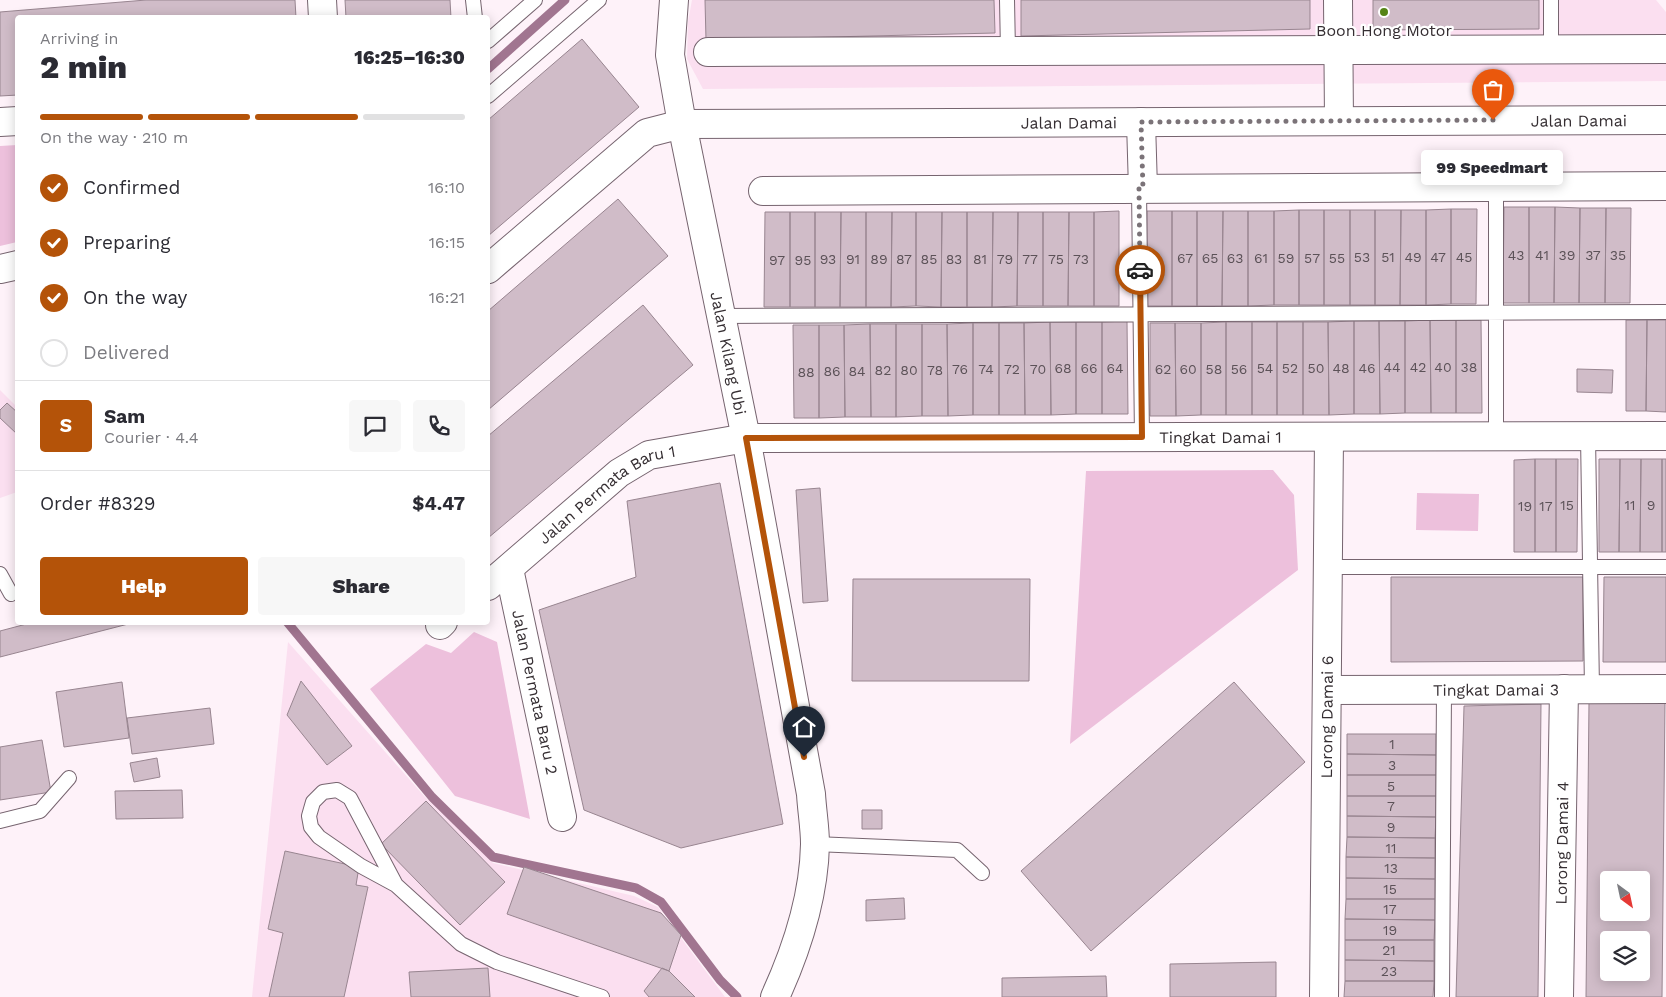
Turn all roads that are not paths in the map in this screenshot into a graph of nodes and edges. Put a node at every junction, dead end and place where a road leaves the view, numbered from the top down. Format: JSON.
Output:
{"nodes":[{"id":1,"x":322,"y":0,"type":"edge"},
{"id":2,"x":474,"y":0,"type":"edge"},
{"id":3,"x":535,"y":0,"type":"edge"},
{"id":4,"x":599,"y":0,"type":"edge"},
{"id":5,"x":674,"y":0,"type":"edge"},
{"id":6,"x":1007,"y":0,"type":"edge"},
{"id":7,"x":1338,"y":0,"type":"edge"},
{"id":8,"x":1551,"y":0,"type":"edge"},
{"id":9,"x":323,"y":15,"type":"edge"},
{"id":10,"x":475,"y":15,"type":"edge"},
{"id":11,"x":490,"y":39,"type":"edge"},
{"id":12,"x":1551,"y":49,"type":"junction"},
{"id":13,"x":1666,"y":49,"type":"edge"},
{"id":14,"x":1008,"y":50,"type":"junction"},
{"id":15,"x":1338,"y":50,"type":"junction"},
{"id":16,"x":708,"y":52,"type":"dead end"},
{"id":17,"x":490,"y":94,"type":"edge"},
{"id":18,"x":1666,"y":120,"type":"edge"},
{"id":19,"x":15,"y":121,"type":"edge"},
{"id":20,"x":1338,"y":121,"type":"junction"},
{"id":21,"x":0,"y":122,"type":"edge"},
{"id":22,"x":1141,"y":122,"type":"junction"},
{"id":23,"x":682,"y":124,"type":"junction"},
{"id":24,"x":1666,"y":186,"type":"edge"},
{"id":25,"x":1496,"y":187,"type":"junction"},
{"id":26,"x":1141,"y":189,"type":"junction"},
{"id":27,"x":763,"y":191,"type":"dead end"},
{"id":28,"x":15,"y":266,"type":"edge"},
{"id":29,"x":490,"y":267,"type":"edge"},
{"id":30,"x":0,"y":269,"type":"edge"},
{"id":31,"x":1666,"y":312,"type":"edge"},
{"id":32,"x":1496,"y":313,"type":"junction"},
{"id":33,"x":722,"y":316,"type":"junction"},
{"id":34,"x":1140,"y":316,"type":"junction"},
{"id":35,"x":1496,"y":436,"type":"junction"},
{"id":36,"x":1588,"y":436,"type":"junction"},
{"id":37,"x":1666,"y":436,"type":"edge"},
{"id":38,"x":1142,"y":437,"type":"junction"},
{"id":39,"x":1329,"y":437,"type":"junction"},
{"id":40,"x":746,"y":438,"type":"junction"},
{"id":41,"x":1328,"y":567,"type":"junction"},
{"id":42,"x":1591,"y":567,"type":"junction"},
{"id":43,"x":1666,"y":567,"type":"edge"},
{"id":44,"x":508,"y":569,"type":"junction"},
{"id":45,"x":0,"y":574,"type":"edge"},
{"id":46,"x":490,"y":584,"type":"edge"},
{"id":47,"x":11,"y":594,"type":"dead end"},
{"id":48,"x":1564,"y":689,"type":"junction"},
{"id":49,"x":1592,"y":689,"type":"junction"},
{"id":50,"x":1666,"y":689,"type":"edge"},
{"id":51,"x":1327,"y":690,"type":"junction"},
{"id":52,"x":1444,"y":690,"type":"junction"},
{"id":53,"x":69,"y":778,"type":"dead end"},
{"id":54,"x":562,"y":817,"type":"dead end"},
{"id":55,"x":0,"y":821,"type":"edge"},
{"id":56,"x":815,"y":844,"type":"junction"},
{"id":57,"x":982,"y":873,"type":"dead end"},
{"id":58,"x":396,"y":885,"type":"junction"},
{"id":59,"x":602,"y":997,"type":"edge"},
{"id":60,"x":775,"y":997,"type":"edge"},
{"id":61,"x":1324,"y":997,"type":"edge"},
{"id":62,"x":1442,"y":997,"type":"edge"},
{"id":63,"x":1559,"y":997,"type":"edge"}],
"edges":[{"from":1,"to":9,"type":"street"},
{"from":2,"to":10,"type":"lane"},
{"from":3,"to":11,"type":"lane"},
{"from":4,"to":17,"type":"lane"},
{"from":5,"to":23,"type":"street","name":"Jalan Kilang Ubi"},
{"from":6,"to":14,"type":"lane"},
{"from":7,"to":15,"type":"street"},
{"from":8,"to":12,"type":"lane"},
{"from":12,"to":13,"type":"street"},
{"from":12,"to":15,"type":"street"},
{"from":14,"to":15,"type":"street"},
{"from":14,"to":16,"type":"street"},
{"from":15,"to":20,"type":"street"},
{"from":18,"to":20,"type":"street","name":"Jalan Damai"},
{"from":19,"to":21,"type":"street"},
{"from":20,"to":22,"type":"street","name":"Jalan Damai"},
{"from":22,"to":23,"type":"street","name":"Jalan Damai"},
{"from":22,"to":26,"type":"street"},
{"from":23,"to":29,"type":"street","name":"Jalan Damai"},
{"from":23,"to":33,"type":"street","name":"Jalan Kilang Ubi"},
{"from":24,"to":25,"type":"street"},
{"from":25,"to":26,"type":"street"},
{"from":25,"to":32,"type":"lane"},
{"from":26,"to":27,"type":"street"},
{"from":26,"to":34,"type":"lane"},
{"from":28,"to":30,"type":"street"},
{"from":31,"to":32,"type":"lane"},
{"from":32,"to":34,"type":"lane"},
{"from":32,"to":35,"type":"lane"},
{"from":33,"to":34,"type":"lane"},
{"from":33,"to":40,"type":"street","name":"Jalan Kilang Ubi"},
{"from":34,"to":38,"type":"lane"},
{"from":35,"to":36,"type":"street","name":"Tingkat Damai 1"},
{"from":35,"to":39,"type":"street","name":"Tingkat Damai 1"},
{"from":36,"to":37,"type":"street","name":"Tingkat Damai 1"},
{"from":36,"to":42,"type":"lane"},
{"from":38,"to":39,"type":"street","name":"Tingkat Damai 1"},
{"from":38,"to":40,"type":"street","name":"Tingkat Damai 1"},
{"from":39,"to":41,"type":"street","name":"Lorong Damai 6"},
{"from":40,"to":44,"type":"street","name":"Jalan Permata Baru 1"},
{"from":40,"to":56,"type":"street","name":"Jalan Kilang Ubi"},
{"from":41,"to":42,"type":"lane"},
{"from":41,"to":51,"type":"street","name":"Lorong Damai 6"},
{"from":42,"to":43,"type":"lane"},
{"from":42,"to":49,"type":"lane"},
{"from":44,"to":46,"type":"street","name":"Jalan Permata Baru 1"},
{"from":44,"to":54,"type":"street","name":"Jalan Permata Baru 2"},
{"from":45,"to":47,"type":"lane"},
{"from":48,"to":49,"type":"street","name":"Tingkat Damai 3"},
{"from":48,"to":52,"type":"street","name":"Tingkat Damai 3"},
{"from":48,"to":63,"type":"street","name":"Lorong Damai 4"},
{"from":49,"to":50,"type":"street","name":"Tingkat Damai 3"},
{"from":51,"to":52,"type":"street","name":"Tingkat Damai 3"},
{"from":51,"to":61,"type":"street","name":"Lorong Damai 6"},
{"from":52,"to":62,"type":"lane"},
{"from":53,"to":55,"type":"lane"},
{"from":56,"to":57,"type":"lane"},
{"from":56,"to":60,"type":"street","name":"Jalan Kilang Ubi"},
{"from":58,"to":58,"type":"lane"},
{"from":58,"to":59,"type":"lane"}]}
